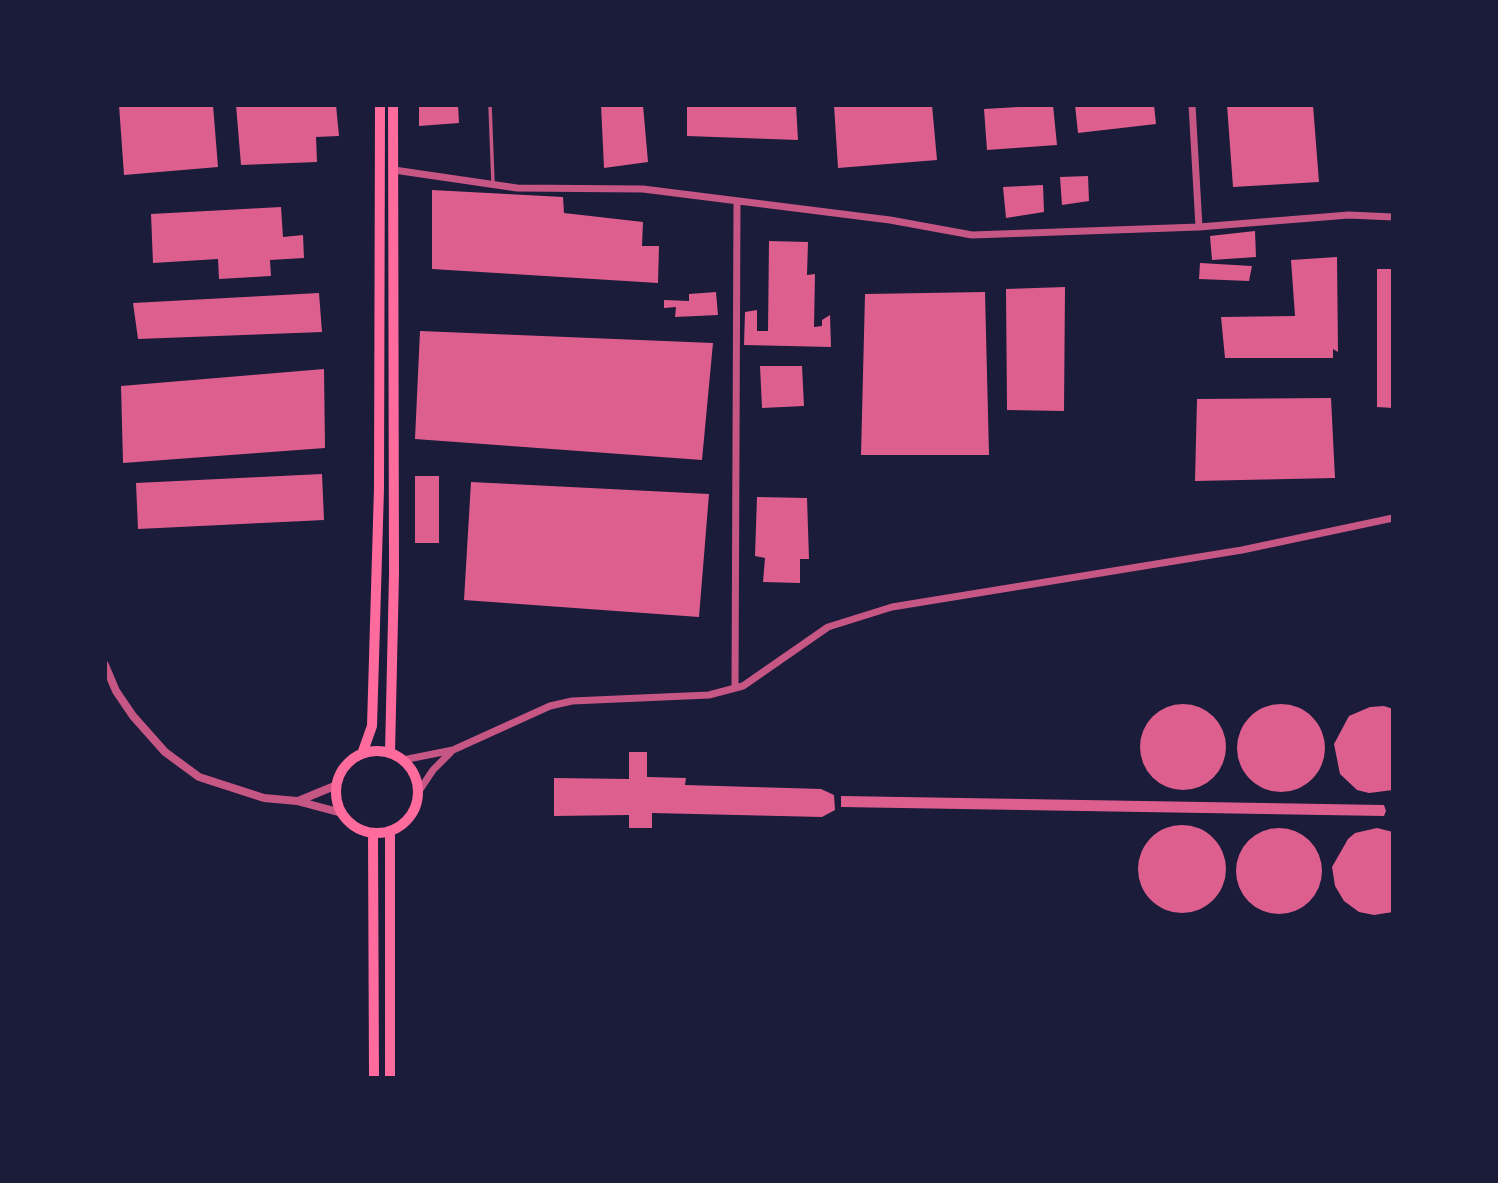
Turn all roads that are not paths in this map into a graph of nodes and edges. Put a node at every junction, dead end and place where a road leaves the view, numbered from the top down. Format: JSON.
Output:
{"nodes":[{"id":1,"x":380,"y":105,"type":"edge"},
{"id":2,"x":393,"y":105,"type":"edge"},
{"id":3,"x":490,"y":105,"type":"edge"},
{"id":4,"x":1192,"y":105,"type":"edge"},
{"id":5,"x":394,"y":170,"type":"junction"},
{"id":6,"x":493,"y":185,"type":"junction"},
{"id":7,"x":737,"y":201,"type":"junction"},
{"id":8,"x":1393,"y":217,"type":"edge"},
{"id":9,"x":1199,"y":227,"type":"junction"},
{"id":10,"x":1393,"y":518,"type":"edge"},
{"id":11,"x":105,"y":665,"type":"edge"},
{"id":12,"x":736,"y":688,"type":"junction"},
{"id":13,"x":453,"y":750,"type":"junction"},
{"id":14,"x":390,"y":753,"type":"junction"},
{"id":15,"x":362,"y":754,"type":"junction"},
{"id":16,"x":403,"y":760,"type":"junction"},
{"id":17,"x":337,"y":785,"type":"junction"},
{"id":18,"x":418,"y":792,"type":"junction"},
{"id":19,"x":297,"y":802,"type":"junction"},
{"id":20,"x":342,"y":813,"type":"junction"},
{"id":21,"x":390,"y":831,"type":"junction"},
{"id":22,"x":373,"y":833,"type":"junction"},
{"id":23,"x":374,"y":1078,"type":"edge"},
{"id":24,"x":390,"y":1078,"type":"edge"}],
"edges":[{"from":1,"to":15,"type":"main road"},
{"from":2,"to":5,"type":"main road"},
{"from":3,"to":6,"type":"lane"},
{"from":4,"to":9,"type":"street"},
{"from":5,"to":6,"type":"street"},
{"from":5,"to":14,"type":"main road"},
{"from":6,"to":7,"type":"street"},
{"from":7,"to":9,"type":"street"},
{"from":7,"to":12,"type":"street"},
{"from":8,"to":9,"type":"street"},
{"from":10,"to":12,"type":"street"},
{"from":11,"to":19,"type":"street"},
{"from":12,"to":13,"type":"street"},
{"from":13,"to":16,"type":"street"},
{"from":13,"to":18,"type":"street"},
{"from":14,"to":15,"type":"main road"},
{"from":14,"to":16,"type":"main road"},
{"from":15,"to":17,"type":"main road"},
{"from":16,"to":18,"type":"main road"},
{"from":17,"to":19,"type":"street"},
{"from":17,"to":20,"type":"main road"},
{"from":18,"to":21,"type":"main road"},
{"from":19,"to":20,"type":"street"},
{"from":20,"to":22,"type":"main road"},
{"from":21,"to":22,"type":"main road"},
{"from":21,"to":24,"type":"main road"},
{"from":22,"to":23,"type":"main road"}]}
